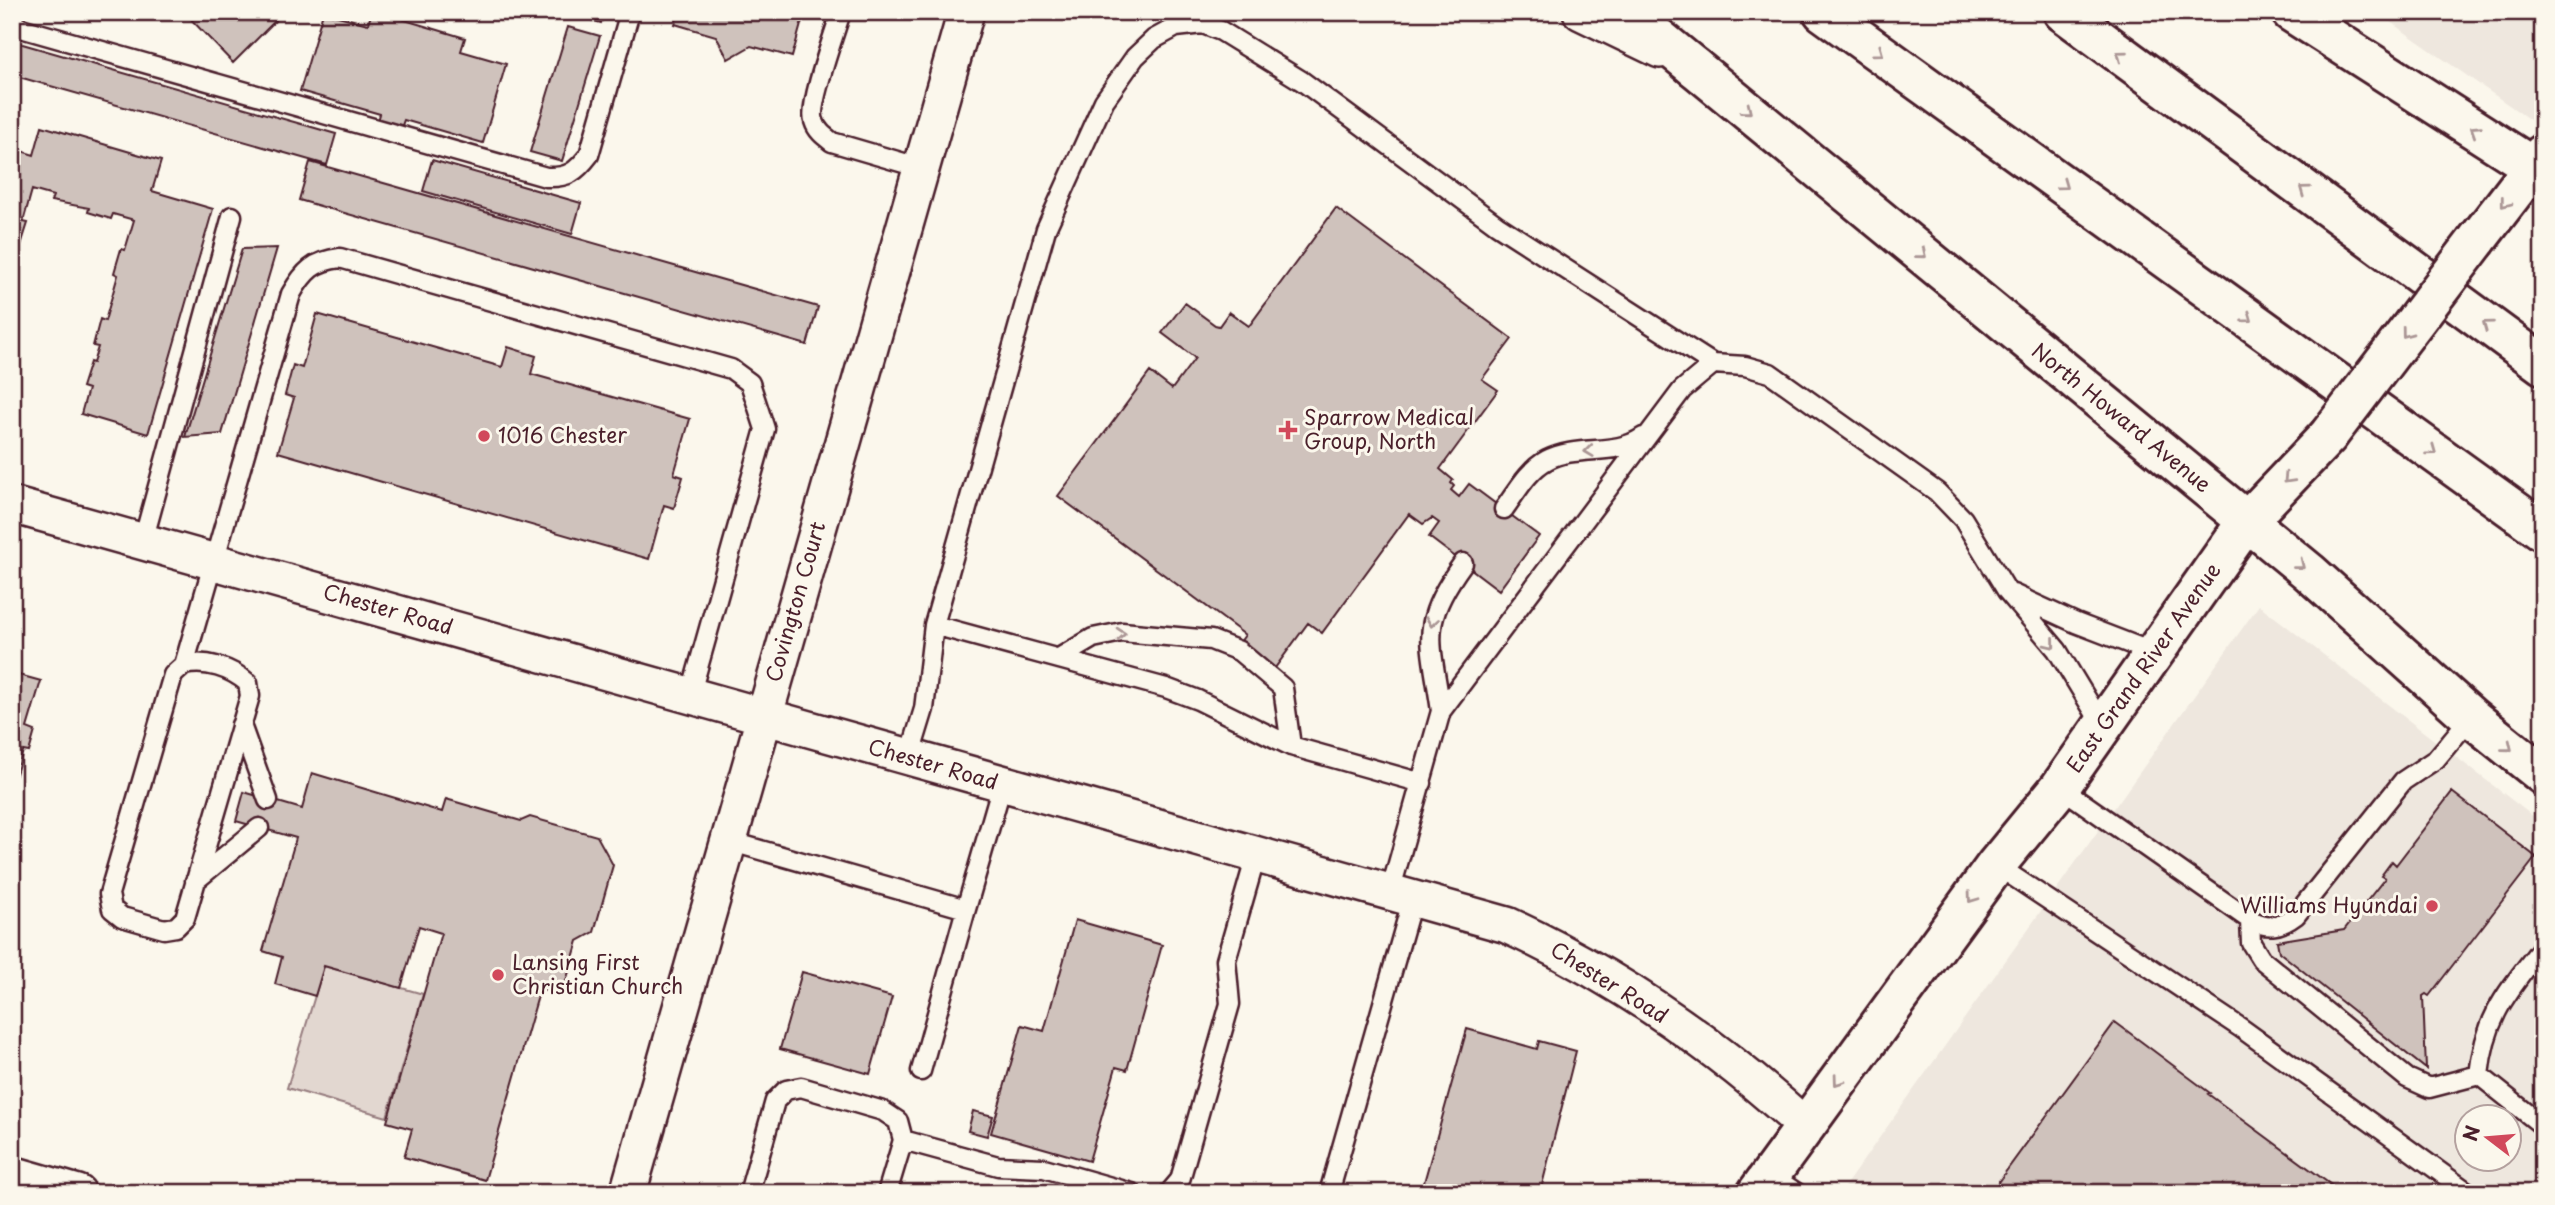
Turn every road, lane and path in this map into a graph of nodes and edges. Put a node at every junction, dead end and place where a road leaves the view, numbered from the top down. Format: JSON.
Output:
{"nodes":[{"id":1,"x":630,"y":12,"type":"edge"},
{"id":2,"x":841,"y":12,"type":"edge"},
{"id":3,"x":966,"y":12,"type":"edge"},
{"id":4,"x":1581,"y":12,"type":"edge"},
{"id":5,"x":1627,"y":12,"type":"edge"},
{"id":6,"x":1823,"y":12,"type":"edge"},
{"id":7,"x":2063,"y":12,"type":"edge"},
{"id":8,"x":2291,"y":12,"type":"edge"},
{"id":9,"x":12,"y":22,"type":"edge"},
{"id":10,"x":1694,"y":66,"type":"junction"},
{"id":11,"x":2539,"y":165,"type":"edge"},
{"id":12,"x":921,"y":169,"type":"junction"},
{"id":13,"x":232,"y":216,"type":"dead end"},
{"id":14,"x":1713,"y":365,"type":"junction"},
{"id":15,"x":2543,"y":365,"type":"edge"},
{"id":16,"x":1652,"y":430,"type":"junction"},
{"id":17,"x":12,"y":505,"type":"edge"},
{"id":18,"x":1504,"y":509,"type":"dead end"},
{"id":19,"x":2247,"y":522,"type":"junction"},
{"id":20,"x":2543,"y":531,"type":"edge"},
{"id":21,"x":143,"y":541,"type":"junction"},
{"id":22,"x":213,"y":560,"type":"junction"},
{"id":23,"x":1463,"y":563,"type":"dead end"},
{"id":24,"x":2007,"y":592,"type":"junction"},
{"id":25,"x":934,"y":625,"type":"junction"},
{"id":26,"x":2154,"y":653,"type":"junction"},
{"id":27,"x":1059,"y":658,"type":"junction"},
{"id":28,"x":184,"y":665,"type":"junction"},
{"id":29,"x":690,"y":696,"type":"junction"},
{"id":30,"x":1441,"y":711,"type":"junction"},
{"id":31,"x":764,"y":716,"type":"junction"},
{"id":32,"x":2471,"y":717,"type":"junction"},
{"id":33,"x":241,"y":725,"type":"junction"},
{"id":34,"x":2103,"y":726,"type":"junction"},
{"id":35,"x":1291,"y":746,"type":"junction"},
{"id":36,"x":909,"y":758,"type":"junction"},
{"id":37,"x":2543,"y":775,"type":"edge"},
{"id":38,"x":1422,"y":783,"type":"junction"},
{"id":39,"x":1002,"y":785,"type":"junction"},
{"id":40,"x":2060,"y":786,"type":"junction"},
{"id":41,"x":268,"y":800,"type":"dead end"},
{"id":42,"x":259,"y":828,"type":"dead end"},
{"id":43,"x":729,"y":841,"type":"junction"},
{"id":44,"x":1256,"y":856,"type":"junction"},
{"id":45,"x":1996,"y":865,"type":"junction"},
{"id":46,"x":195,"y":881,"type":"junction"},
{"id":47,"x":1401,"y":895,"type":"junction"},
{"id":48,"x":966,"y":909,"type":"junction"},
{"id":49,"x":2250,"y":920,"type":"junction"},
{"id":50,"x":2543,"y":946,"type":"edge"},
{"id":51,"x":921,"y":1071,"type":"dead end"},
{"id":52,"x":2479,"y":1075,"type":"junction"},
{"id":53,"x":1805,"y":1126,"type":"junction"},
{"id":54,"x":2543,"y":1126,"type":"edge"},
{"id":55,"x":903,"y":1140,"type":"junction"},
{"id":56,"x":12,"y":1174,"type":"edge"},
{"id":57,"x":1775,"y":1187,"type":"edge"},
{"id":58,"x":78,"y":1193,"type":"edge"},
{"id":59,"x":628,"y":1193,"type":"edge"},
{"id":60,"x":748,"y":1193,"type":"edge"},
{"id":61,"x":887,"y":1193,"type":"edge"},
{"id":62,"x":1132,"y":1193,"type":"edge"},
{"id":63,"x":1169,"y":1193,"type":"edge"},
{"id":64,"x":1329,"y":1193,"type":"edge"},
{"id":65,"x":2469,"y":1193,"type":"edge"}],
"edges":[{"from":1,"to":9,"type":"lane"},
{"from":2,"to":12,"type":"lane"},
{"from":3,"to":12,"type":"street","name":"Covington Court"},
{"from":4,"to":10,"type":"street"},
{"from":5,"to":10,"type":"main road","name":"North Howard Avenue"},
{"from":6,"to":20,"type":"main road","one_way":true},
{"from":15,"to":7,"type":"main road","one_way":true},
{"from":11,"to":8,"type":"main road","one_way":true},
{"from":10,"to":19,"type":"main road","name":"North Howard Avenue","one_way":true},
{"from":11,"to":19,"type":"main road","name":"East Grand River Avenue","one_way":true,"bridge":true},
{"from":12,"to":31,"type":"street","name":"Covington Court"},
{"from":13,"to":21,"type":"lane"},
{"from":14,"to":16,"type":"lane"},
{"from":14,"to":24,"type":"lane"},
{"from":14,"to":25,"type":"lane"},
{"from":16,"to":18,"type":"lane","one_way":true},
{"from":16,"to":30,"type":"lane"},
{"from":17,"to":21,"type":"street","name":"Chester Road"},
{"from":19,"to":26,"type":"main road","name":"East Grand River Avenue"},
{"from":19,"to":32,"type":"main road","name":"North Howard Avenue","one_way":true},
{"from":21,"to":22,"type":"street","name":"Chester Road"},
{"from":22,"to":28,"type":"lane"},
{"from":22,"to":29,"type":"street","name":"Chester Road"},
{"from":22,"to":29,"type":"lane"},
{"from":23,"to":30,"type":"lane","one_way":true},
{"from":24,"to":26,"type":"lane"},
{"from":24,"to":34,"type":"lane","one_way":true},
{"from":25,"to":27,"type":"lane"},
{"from":25,"to":36,"type":"lane"},
{"from":26,"to":34,"type":"main road","name":"East Grand River Avenue"},
{"from":27,"to":35,"type":"lane"},
{"from":27,"to":35,"type":"lane","one_way":true},
{"from":28,"to":33,"type":"lane"},
{"from":28,"to":46,"type":"lane"},
{"from":29,"to":31,"type":"street","name":"Chester Road"},
{"from":30,"to":38,"type":"lane"},
{"from":31,"to":36,"type":"street","name":"Chester Road"},
{"from":31,"to":43,"type":"street","name":"Covington Court"},
{"from":32,"to":37,"type":"main road","name":"North Howard Avenue","one_way":true},
{"from":32,"to":49,"type":"lane"},
{"from":33,"to":41,"type":"lane"},
{"from":33,"to":46,"type":"lane"},
{"from":34,"to":40,"type":"main road","name":"East Grand River Avenue"},
{"from":35,"to":38,"type":"lane"},
{"from":36,"to":39,"type":"street","name":"Chester Road"},
{"from":38,"to":47,"type":"lane"},
{"from":39,"to":44,"type":"street","name":"Chester Road"},
{"from":39,"to":48,"type":"lane"},
{"from":40,"to":45,"type":"main road","name":"East Grand River Avenue"},
{"from":40,"to":49,"type":"lane"},
{"from":42,"to":46,"type":"lane"},
{"from":43,"to":48,"type":"lane"},
{"from":43,"to":59,"type":"street","name":"Covington Court"},
{"from":44,"to":47,"type":"street","name":"Chester Road"},
{"from":44,"to":63,"type":"lane"},
{"from":45,"to":53,"type":"main road","name":"East Grand River Avenue","one_way":true},
{"from":45,"to":65,"type":"lane"},
{"from":47,"to":53,"type":"street","name":"Chester Road"},
{"from":47,"to":64,"type":"lane"},
{"from":48,"to":51,"type":"lane"},
{"from":49,"to":52,"type":"lane"},
{"from":50,"to":52,"type":"lane"},
{"from":52,"to":54,"type":"lane"},
{"from":53,"to":57,"type":"main road","name":"East Grand River Avenue"},
{"from":55,"to":60,"type":"lane"},
{"from":55,"to":61,"type":"lane"},
{"from":55,"to":62,"type":"lane"},
{"from":56,"to":58,"type":"street"}]}
